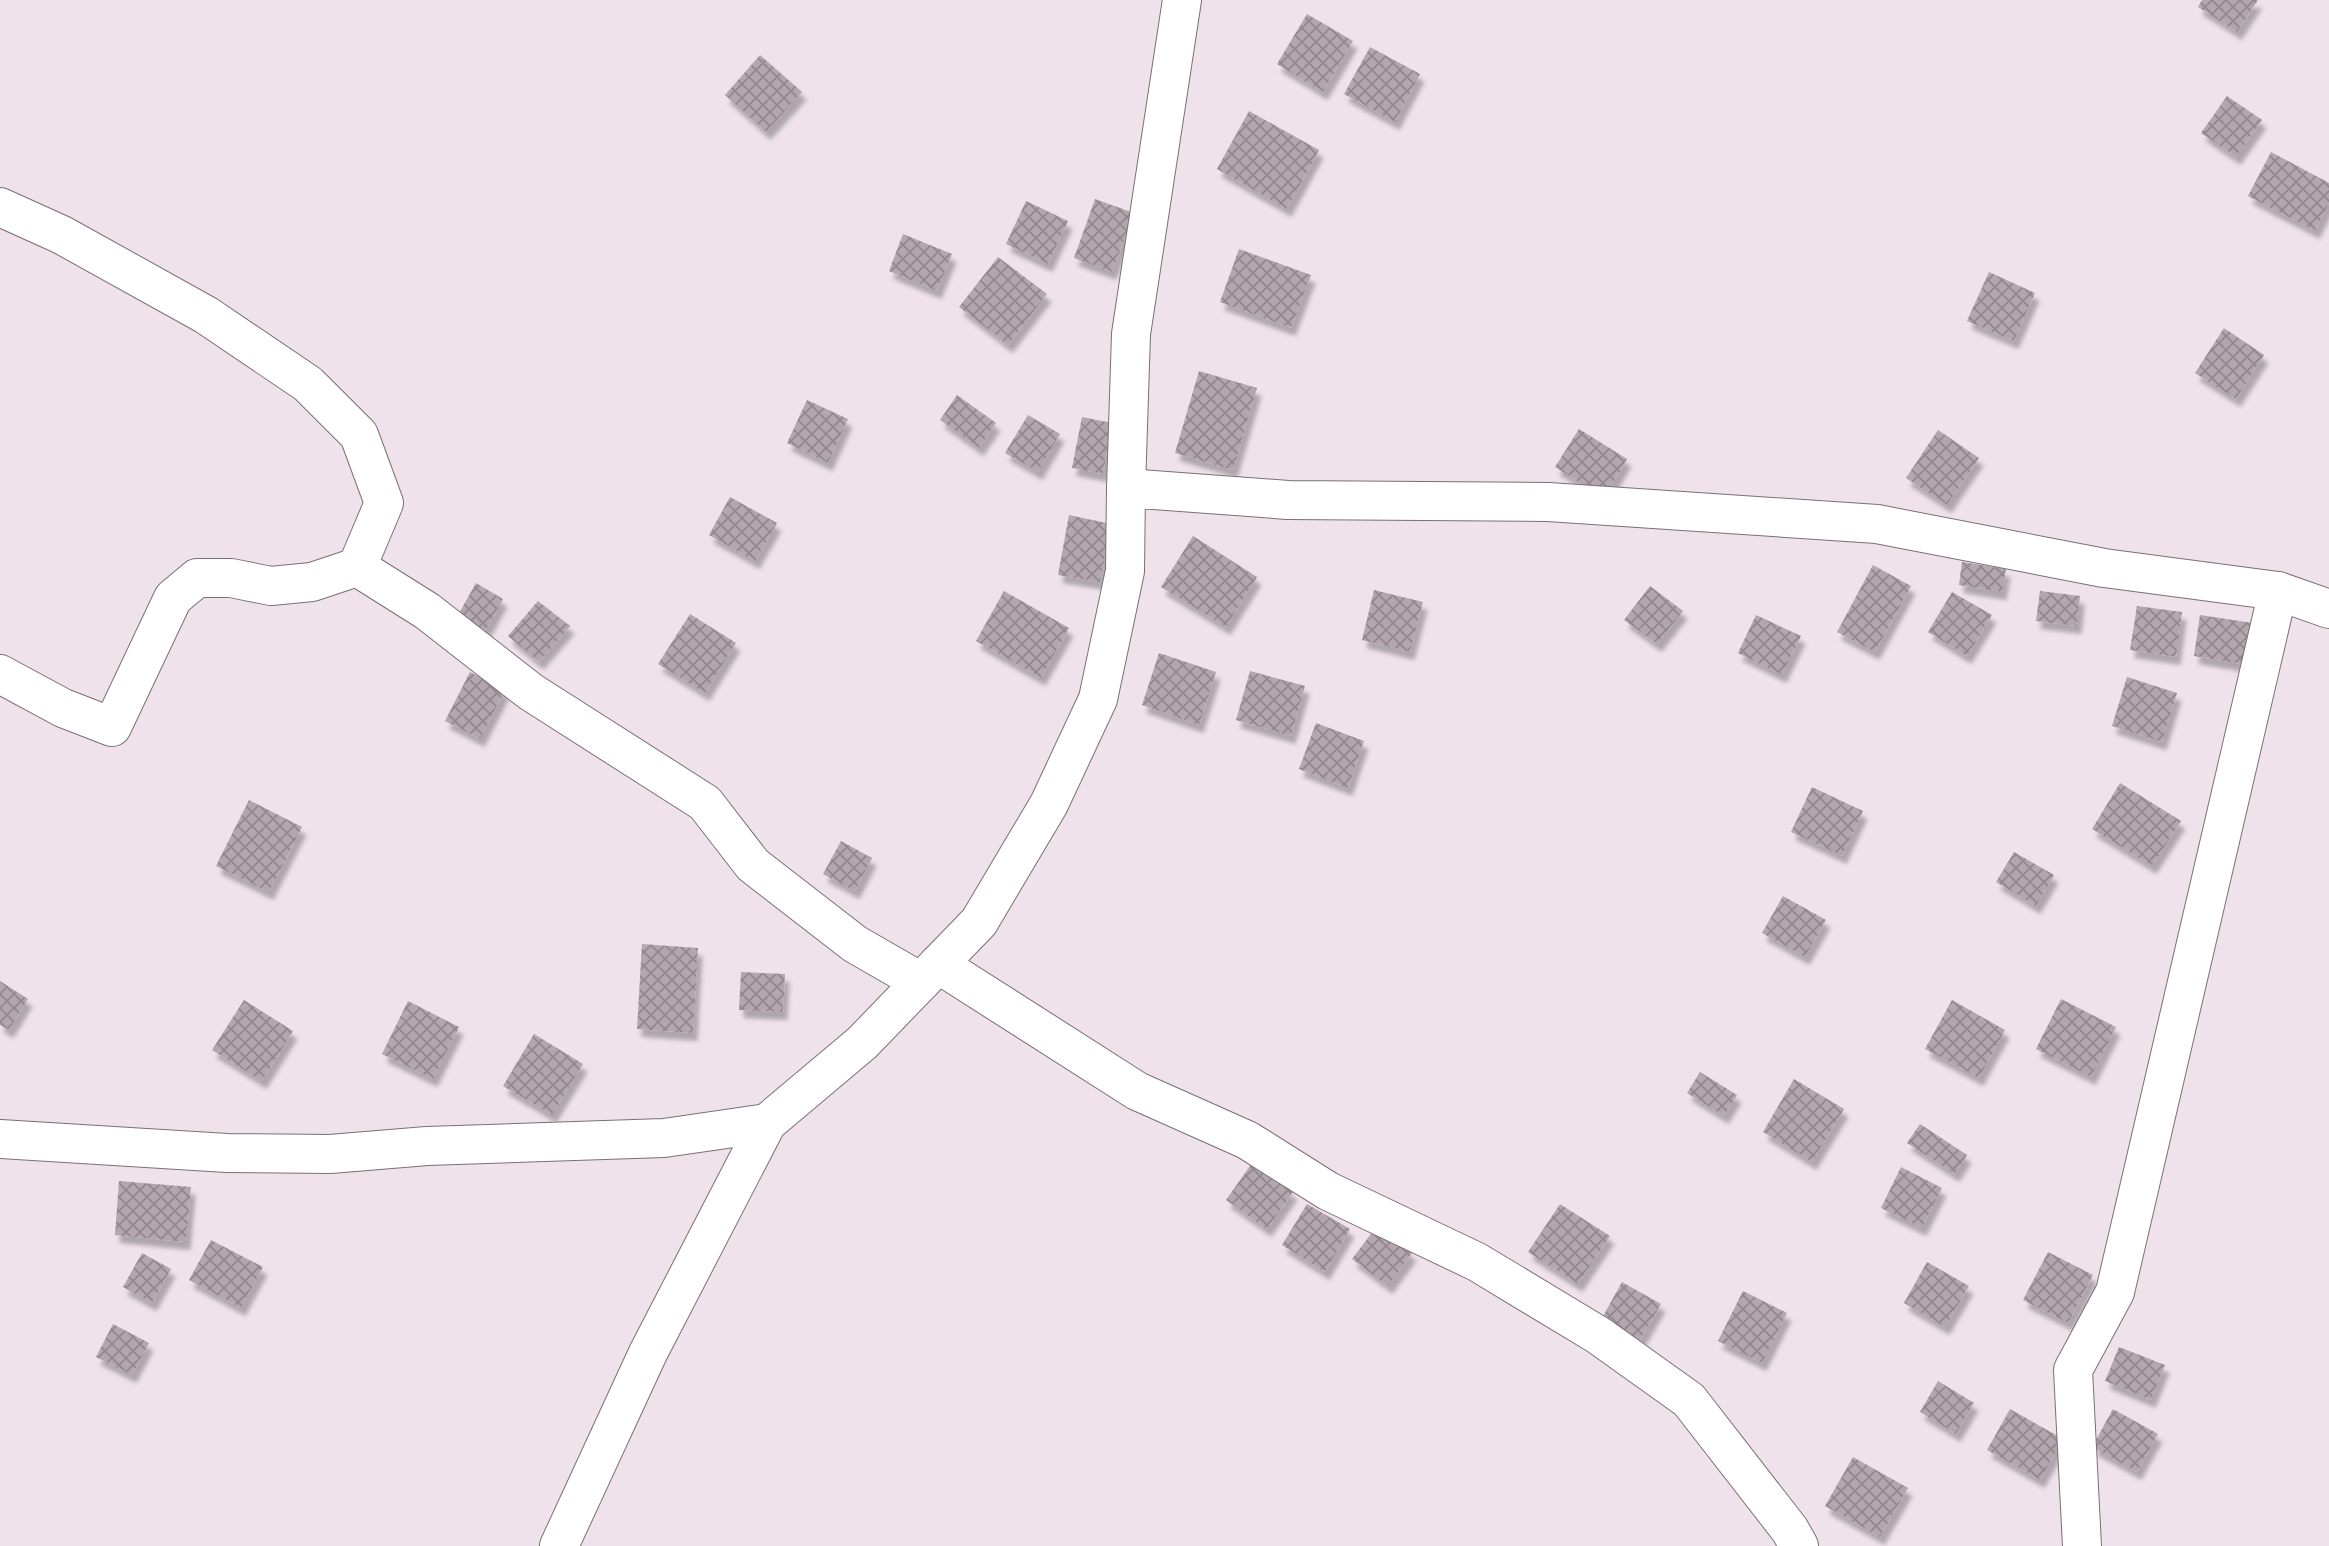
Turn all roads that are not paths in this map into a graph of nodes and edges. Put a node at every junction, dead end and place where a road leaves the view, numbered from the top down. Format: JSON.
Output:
{"nodes":[{"id":1,"x":1182,"y":0,"type":"edge"},
{"id":2,"x":0,"y":207,"type":"edge"},
{"id":3,"x":1126,"y":488,"type":"junction"},
{"id":4,"x":357,"y":567,"type":"junction"},
{"id":5,"x":2278,"y":590,"type":"junction"},
{"id":6,"x":2329,"y":609,"type":"edge"},
{"id":7,"x":0,"y":674,"type":"edge"},
{"id":8,"x":930,"y":973,"type":"junction"},
{"id":9,"x":767,"y":1123,"type":"junction"},
{"id":10,"x":0,"y":1139,"type":"edge"},
{"id":11,"x":559,"y":1546,"type":"edge"},
{"id":12,"x":1799,"y":1546,"type":"edge"},
{"id":13,"x":2082,"y":1546,"type":"edge"}],
"edges":[{"from":1,"to":3,"type":"street"},
{"from":2,"to":4,"type":"street"},
{"from":3,"to":5,"type":"street"},
{"from":3,"to":8,"type":"street"},
{"from":4,"to":7,"type":"street"},
{"from":4,"to":8,"type":"street"},
{"from":5,"to":6,"type":"street"},
{"from":5,"to":13,"type":"street"},
{"from":8,"to":9,"type":"street"},
{"from":8,"to":12,"type":"street"},
{"from":9,"to":10,"type":"street"},
{"from":9,"to":11,"type":"street"}]}
